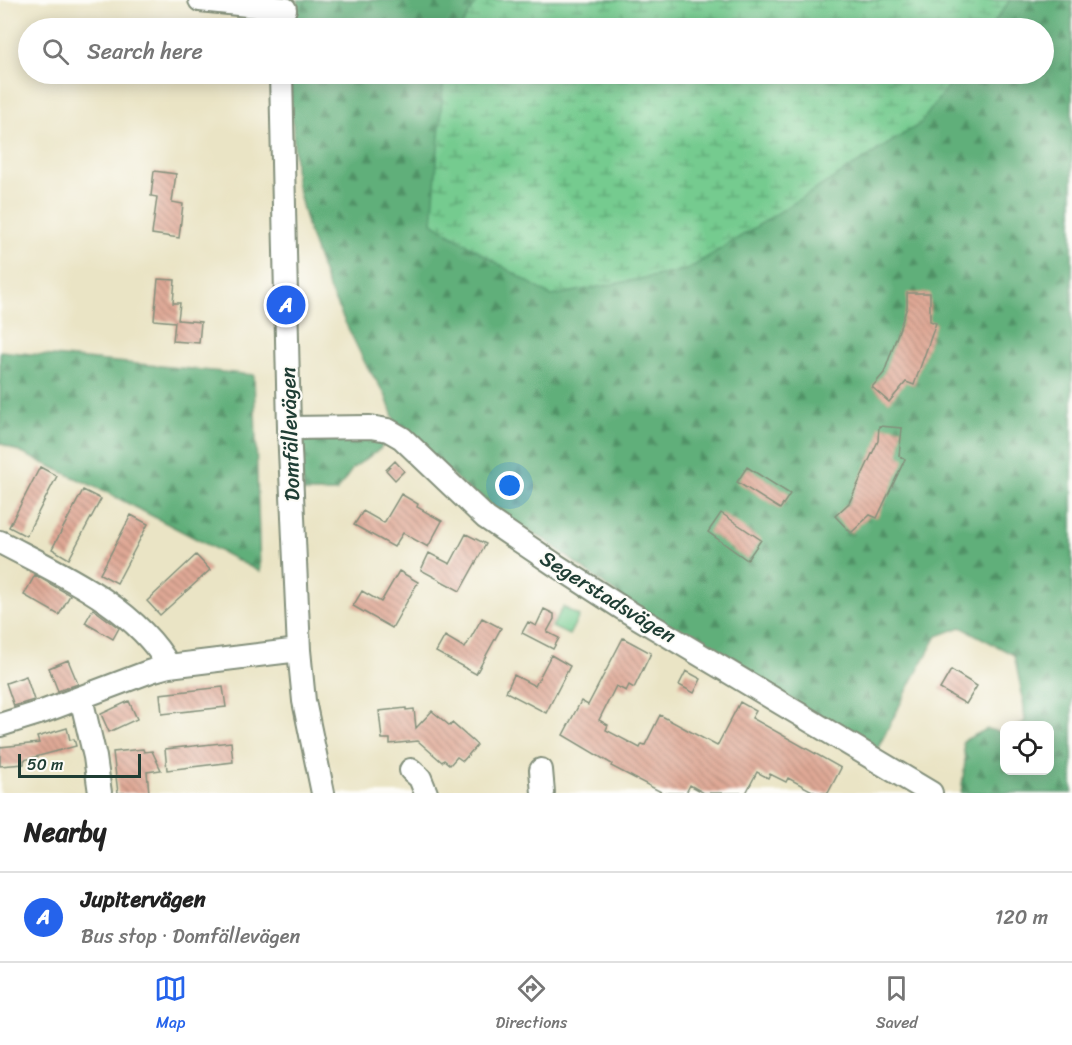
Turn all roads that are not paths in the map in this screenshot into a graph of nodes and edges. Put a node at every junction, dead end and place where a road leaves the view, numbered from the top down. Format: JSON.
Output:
{"nodes":[{"id":1,"x":200,"y":0,"type":"edge"},
{"id":2,"x":285,"y":13,"type":"edge"},
{"id":3,"x":281,"y":84,"type":"edge"},
{"id":4,"x":289,"y":428,"type":"junction"},
{"id":5,"x":0,"y":542,"type":"edge"},
{"id":6,"x":299,"y":650,"type":"junction"},
{"id":7,"x":170,"y":666,"type":"junction"},
{"id":8,"x":81,"y":698,"type":"junction"},
{"id":9,"x":0,"y":725,"type":"edge"},
{"id":10,"x":411,"y":770,"type":"dead end"},
{"id":11,"x":542,"y":770,"type":"dead end"},
{"id":12,"x":100,"y":793,"type":"edge"},
{"id":13,"x":323,"y":793,"type":"edge"},
{"id":14,"x":426,"y":793,"type":"edge"},
{"id":15,"x":543,"y":793,"type":"edge"},
{"id":16,"x":931,"y":793,"type":"edge"}],
"edges":[{"from":1,"to":2,"type":"street"},
{"from":3,"to":4,"type":"street","name":"Domfällevägen"},
{"from":4,"to":6,"type":"street","name":"Domfällevägen"},
{"from":4,"to":16,"type":"street","name":"Segerstadsvägen"},
{"from":5,"to":7,"type":"street"},
{"from":6,"to":7,"type":"street"},
{"from":6,"to":13,"type":"street","name":"Domfällevägen"},
{"from":7,"to":8,"type":"street"},
{"from":8,"to":9,"type":"street"},
{"from":8,"to":12,"type":"street"},
{"from":10,"to":14,"type":"street"},
{"from":11,"to":15,"type":"street"}]}
